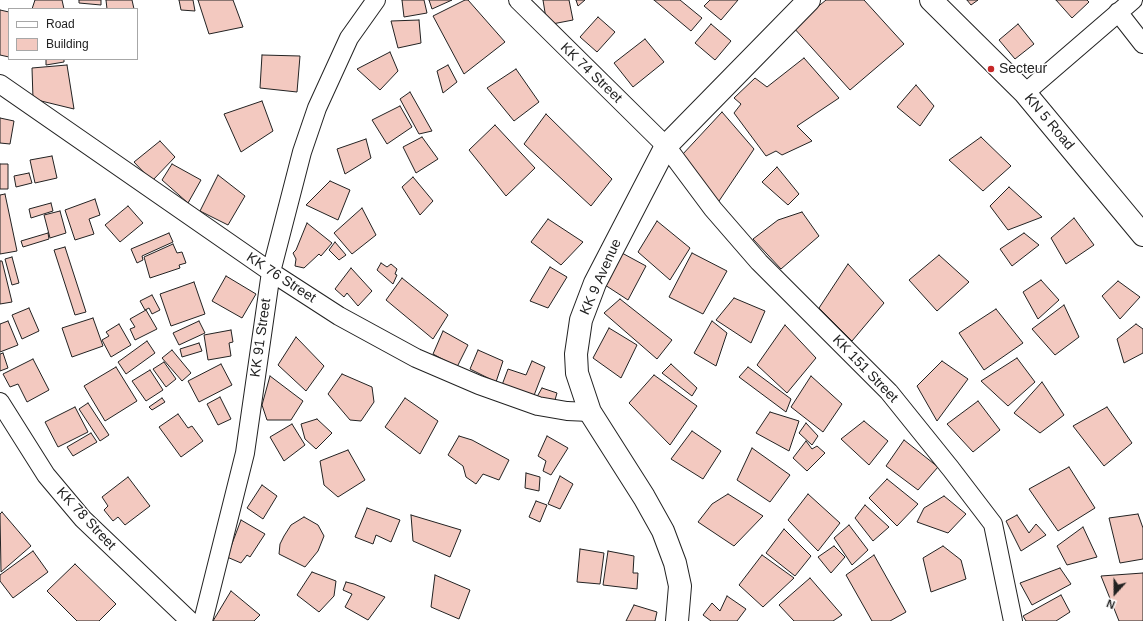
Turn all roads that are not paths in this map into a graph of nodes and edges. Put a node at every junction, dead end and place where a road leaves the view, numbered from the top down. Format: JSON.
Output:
{"nodes":[{"id":1,"x":376,"y":0,"type":"edge"},
{"id":2,"x":518,"y":0,"type":"edge"},
{"id":3,"x":809,"y":0,"type":"edge"},
{"id":4,"x":931,"y":0,"type":"edge"},
{"id":5,"x":1133,"y":0,"type":"edge"},
{"id":6,"x":1118,"y":12,"type":"junction"},
{"id":7,"x":1143,"y":44,"type":"edge"},
{"id":8,"x":0,"y":84,"type":"edge"},
{"id":9,"x":1025,"y":92,"type":"junction"},
{"id":10,"x":666,"y":146,"type":"junction"},
{"id":11,"x":1143,"y":235,"type":"edge"},
{"id":12,"x":271,"y":272,"type":"junction"},
{"id":13,"x":0,"y":402,"type":"edge"},
{"id":14,"x":590,"y":412,"type":"junction"},
{"id":15,"x":190,"y":621,"type":"edge"},
{"id":16,"x":203,"y":621,"type":"edge"},
{"id":17,"x":677,"y":621,"type":"edge"},
{"id":18,"x":1013,"y":621,"type":"edge"}],
"edges":[{"from":1,"to":12,"type":"street","name":"KK 91 Street"},
{"from":2,"to":10,"type":"street","name":"KK 74 Street"},
{"from":3,"to":10,"type":"main road","name":"KK 9 Avenue"},
{"from":4,"to":9,"type":"main road","name":"KN 5 Road"},
{"from":5,"to":6,"type":"street"},
{"from":6,"to":7,"type":"street"},
{"from":6,"to":9,"type":"street"},
{"from":8,"to":12,"type":"street","name":"KK 76 Street"},
{"from":9,"to":11,"type":"main road","name":"KN 5 Road"},
{"from":10,"to":14,"type":"main road","name":"KK 9 Avenue"},
{"from":10,"to":18,"type":"street","name":"KK 151 Street"},
{"from":12,"to":14,"type":"street","name":"KK 76 Street"},
{"from":12,"to":16,"type":"street","name":"KK 91 Street"},
{"from":13,"to":15,"type":"street","name":"KK 78 Street"},
{"from":14,"to":17,"type":"main road","name":"KK 9 Avenue"}]}
